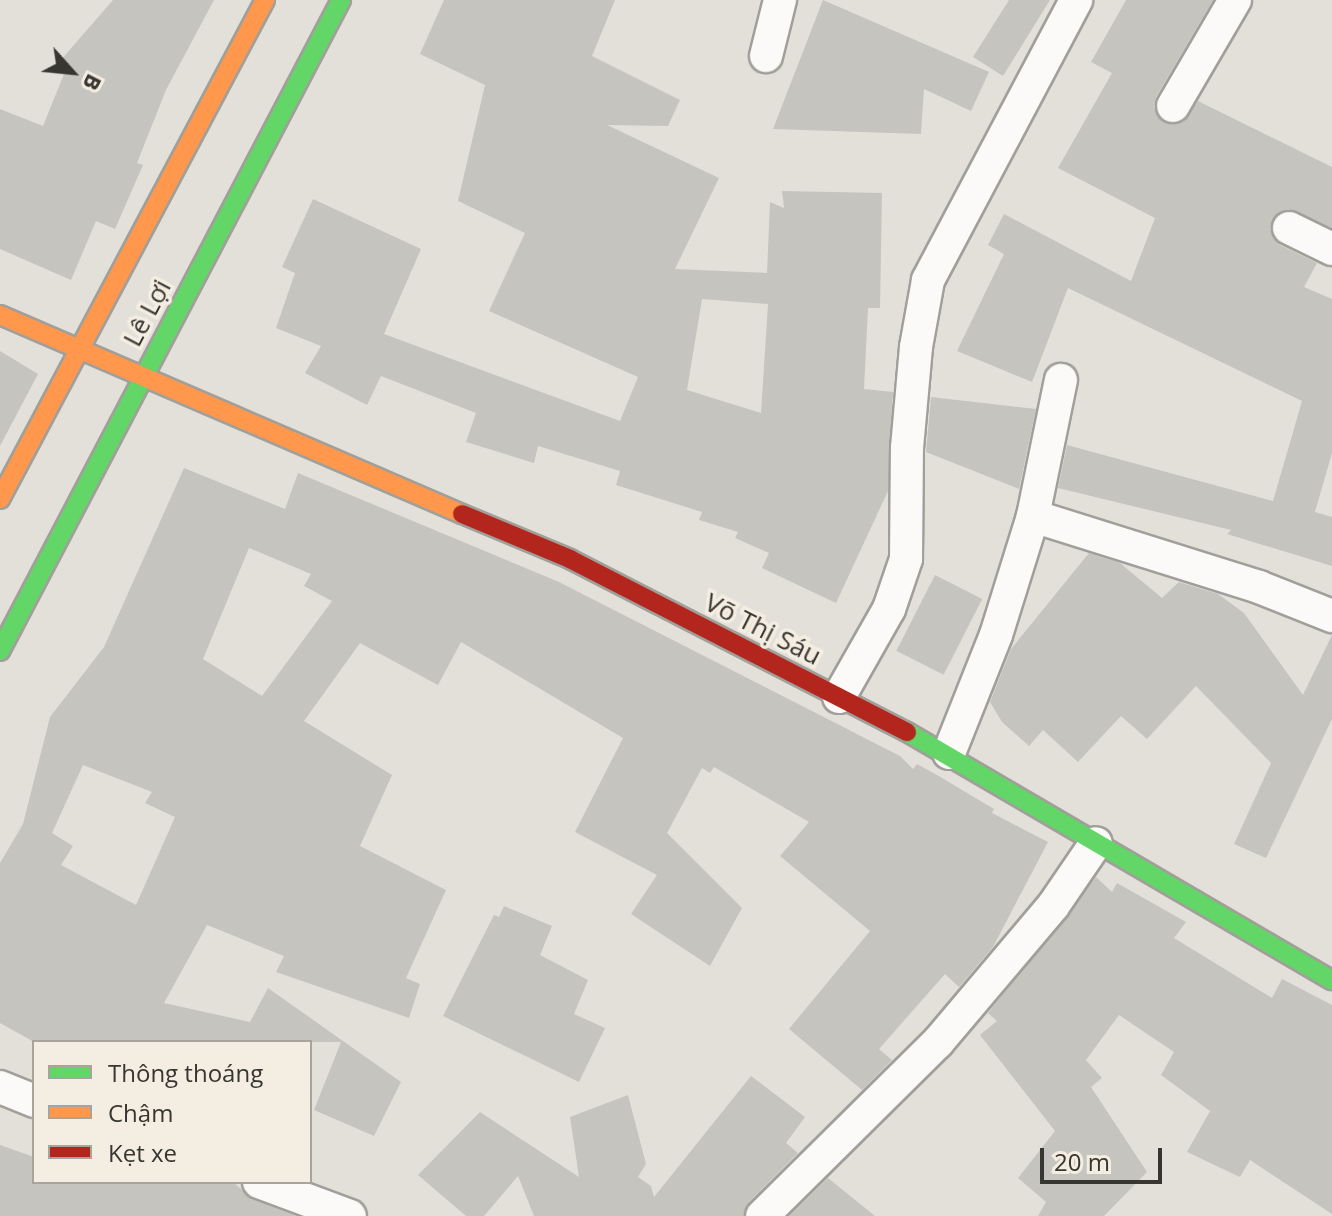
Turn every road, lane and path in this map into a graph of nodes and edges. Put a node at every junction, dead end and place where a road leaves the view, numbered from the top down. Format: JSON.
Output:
{"nodes":[{"id":1,"x":265,"y":0,"type":"edge"},
{"id":2,"x":341,"y":0,"type":"edge"},
{"id":3,"x":780,"y":0,"type":"edge"},
{"id":4,"x":1076,"y":0,"type":"edge"},
{"id":5,"x":1235,"y":0,"type":"edge"},
{"id":6,"x":766,"y":56,"type":"dead end"},
{"id":7,"x":1173,"y":106,"type":"dead end"},
{"id":8,"x":1289,"y":228,"type":"dead end"},
{"id":9,"x":1332,"y":249,"type":"edge"},
{"id":10,"x":0,"y":315,"type":"edge"},
{"id":11,"x":77,"y":350,"type":"junction"},
{"id":12,"x":141,"y":380,"type":"junction"},
{"id":13,"x":1061,"y":380,"type":"dead end"},
{"id":14,"x":0,"y":499,"type":"edge"},
{"id":15,"x":1033,"y":516,"type":"junction"},
{"id":16,"x":1332,"y":616,"type":"edge"},
{"id":17,"x":0,"y":651,"type":"edge"},
{"id":18,"x":839,"y":697,"type":"junction"},
{"id":19,"x":949,"y":753,"type":"junction"},
{"id":20,"x":1096,"y":843,"type":"junction"},
{"id":21,"x":1332,"y":980,"type":"edge"},
{"id":22,"x":0,"y":1087,"type":"edge"},
{"id":23,"x":32,"y":1100,"type":"edge"},
{"id":24,"x":264,"y":1184,"type":"edge"},
{"id":25,"x":350,"y":1216,"type":"edge"},
{"id":26,"x":762,"y":1216,"type":"edge"}],
"edges":[{"from":1,"to":11,"type":"street","name":"Lê Lợi"},
{"from":2,"to":12,"type":"street","name":"Lê Lợi"},
{"from":3,"to":6,"type":"street"},
{"from":4,"to":18,"type":"street"},
{"from":5,"to":7,"type":"street"},
{"from":8,"to":9,"type":"street"},
{"from":10,"to":11,"type":"street"},
{"from":11,"to":12,"type":"street","name":"Võ Thị Sáu"},
{"from":11,"to":14,"type":"street","name":"Lê Lợi"},
{"from":12,"to":17,"type":"street","name":"Lê Lợi"},
{"from":12,"to":18,"type":"street","name":"Võ Thị Sáu"},
{"from":13,"to":15,"type":"street"},
{"from":15,"to":16,"type":"street"},
{"from":15,"to":19,"type":"street"},
{"from":18,"to":19,"type":"street","name":"Võ Thị Sáu"},
{"from":19,"to":20,"type":"street","name":"Võ Thị Sáu"},
{"from":20,"to":21,"type":"street","name":"Võ Thị Sáu"},
{"from":20,"to":26,"type":"street"},
{"from":22,"to":23,"type":"street"},
{"from":24,"to":25,"type":"street"}]}
